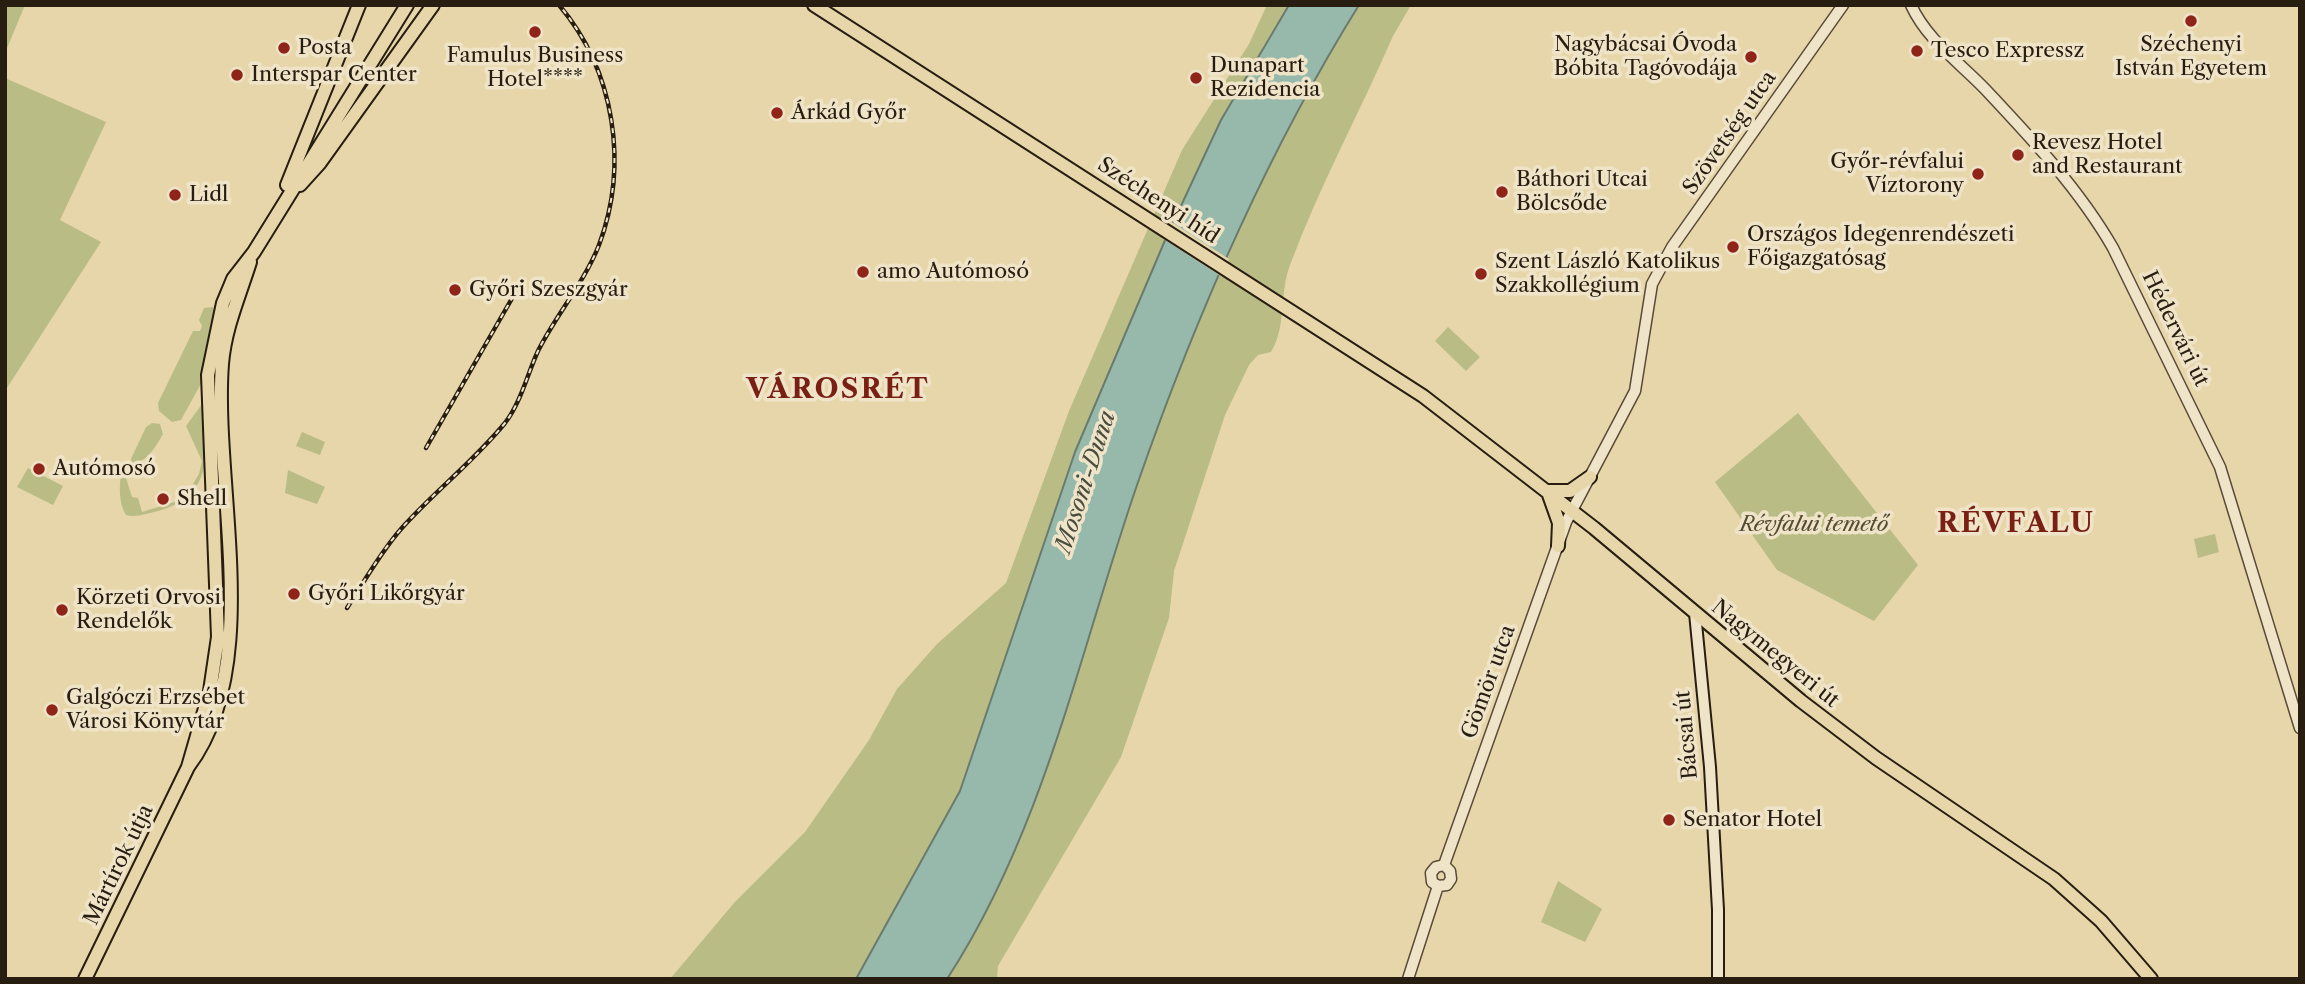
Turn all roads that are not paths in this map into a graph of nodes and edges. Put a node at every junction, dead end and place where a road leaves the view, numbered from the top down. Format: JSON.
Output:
{"nodes":[{"id":1,"x":359,"y":5,"type":"edge"},
{"id":2,"x":407,"y":5,"type":"edge"},
{"id":3,"x":433,"y":5,"type":"edge"},
{"id":4,"x":814,"y":5,"type":"edge"},
{"id":5,"x":1843,"y":5,"type":"edge"},
{"id":6,"x":1912,"y":5,"type":"edge"},
{"id":7,"x":276,"y":211,"type":"junction"},
{"id":8,"x":1372,"y":361,"type":"joint"},
{"id":9,"x":1638,"y":379,"type":"joint"},
{"id":10,"x":1590,"y":477,"type":"junction"},
{"id":11,"x":1545,"y":489,"type":"junction"},
{"id":12,"x":1572,"y":512,"type":"junction"},
{"id":13,"x":1558,"y":545,"type":"junction"},
{"id":14,"x":1695,"y":613,"type":"junction"},
{"id":15,"x":2300,"y":728,"type":"edge"},
{"id":16,"x":85,"y":979,"type":"edge"},
{"id":17,"x":1408,"y":979,"type":"edge"},
{"id":18,"x":1718,"y":979,"type":"edge"},
{"id":19,"x":2151,"y":979,"type":"edge"}],
"edges":[{"from":1,"to":7,"type":"main road"},
{"from":2,"to":7,"type":"main road"},
{"from":3,"to":7,"type":"main road"},
{"from":4,"to":8,"type":"main road","name":"Széchenyi híd"},
{"from":5,"to":9,"type":"street","name":"Szövetség utca"},
{"from":6,"to":15,"type":"street","name":"Hédervári út"},
{"from":7,"to":16,"type":"main road","name":"Mártírok útja"},
{"from":8,"to":11,"type":"main road","name":"Nagymegyeri út"},
{"from":9,"to":10,"type":"street","name":"Gömör utca"},
{"from":10,"to":11,"type":"main road"},
{"from":10,"to":12,"type":"street","name":"Gömör utca"},
{"from":11,"to":12,"type":"main road","name":"Nagymegyeri út"},
{"from":11,"to":13,"type":"main road"},
{"from":12,"to":13,"type":"street","name":"Gömör utca"},
{"from":12,"to":14,"type":"main road","name":"Nagymegyeri út"},
{"from":13,"to":17,"type":"street","name":"Gömör utca"},
{"from":14,"to":18,"type":"main road","name":"Bácsai út"},
{"from":14,"to":19,"type":"main road","name":"Nagymegyeri út"}]}
